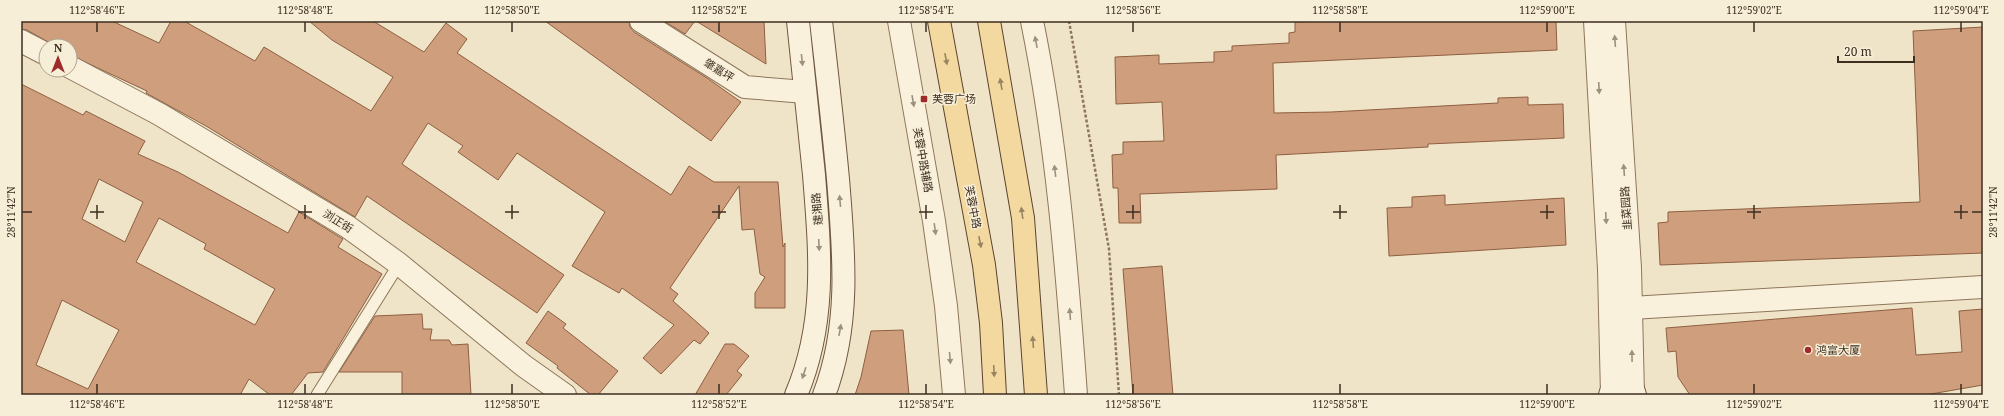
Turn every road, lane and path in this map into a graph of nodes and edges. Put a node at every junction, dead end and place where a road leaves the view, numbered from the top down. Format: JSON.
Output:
{"nodes":[{"id":1,"x":641,"y":21,"type":"edge"},
{"id":2,"x":798,"y":21,"type":"edge"},
{"id":3,"x":822,"y":21,"type":"edge"},
{"id":4,"x":899,"y":21,"type":"edge"},
{"id":5,"x":939,"y":21,"type":"edge"},
{"id":6,"x":989,"y":21,"type":"edge"},
{"id":7,"x":1032,"y":21,"type":"edge"},
{"id":8,"x":1069,"y":21,"type":"edge"},
{"id":9,"x":1595,"y":21,"type":"edge"},
{"id":10,"x":1614,"y":21,"type":"edge"},
{"id":11,"x":21,"y":41,"type":"edge"},
{"id":12,"x":38,"y":50,"type":"edge"},
{"id":13,"x":78,"y":71,"type":"edge"},
{"id":14,"x":805,"y":92,"type":"junction"},
{"id":15,"x":399,"y":264,"type":"junction"},
{"id":16,"x":1983,"y":287,"type":"edge"},
{"id":17,"x":1631,"y":308,"type":"junction"},
{"id":18,"x":1039,"y":389,"type":"edge"},
{"id":19,"x":1622,"y":393,"type":"edge"},
{"id":20,"x":317,"y":395,"type":"edge"},
{"id":21,"x":565,"y":395,"type":"edge"},
{"id":22,"x":796,"y":395,"type":"edge"},
{"id":23,"x":824,"y":395,"type":"edge"},
{"id":24,"x":954,"y":395,"type":"edge"},
{"id":25,"x":995,"y":395,"type":"edge"},
{"id":26,"x":1076,"y":395,"type":"edge"},
{"id":27,"x":1119,"y":395,"type":"edge"}],
"edges":[{"from":1,"to":14,"type":"street","name":"肇嘉坪"},
{"from":2,"to":14,"type":"street","name":"建湘路","one_way":true},
{"from":23,"to":3,"type":"street","one_way":true},
{"from":4,"to":24,"type":"street","name":"芙蓉中路辅路","one_way":true},
{"from":5,"to":25,"type":"main road","name":"芙蓉中路","one_way":true},
{"from":18,"to":6,"type":"main road","one_way":true},
{"from":26,"to":7,"type":"street","one_way":true},
{"from":8,"to":27,"type":"path"},
{"from":9,"to":19,"type":"street","name":"韭菜园路","one_way":true},
{"from":17,"to":10,"type":"street","name":"韭菜园路","one_way":true},
{"from":11,"to":12,"type":"street"},
{"from":13,"to":15,"type":"street","name":"浏正街"},
{"from":14,"to":22,"type":"street","name":"建湘路","one_way":true},
{"from":15,"to":20,"type":"lane"},
{"from":15,"to":21,"type":"street","name":"浏正街"},
{"from":16,"to":17,"type":"street"},
{"from":19,"to":17,"type":"street","name":"韭菜园路","one_way":true}]}
